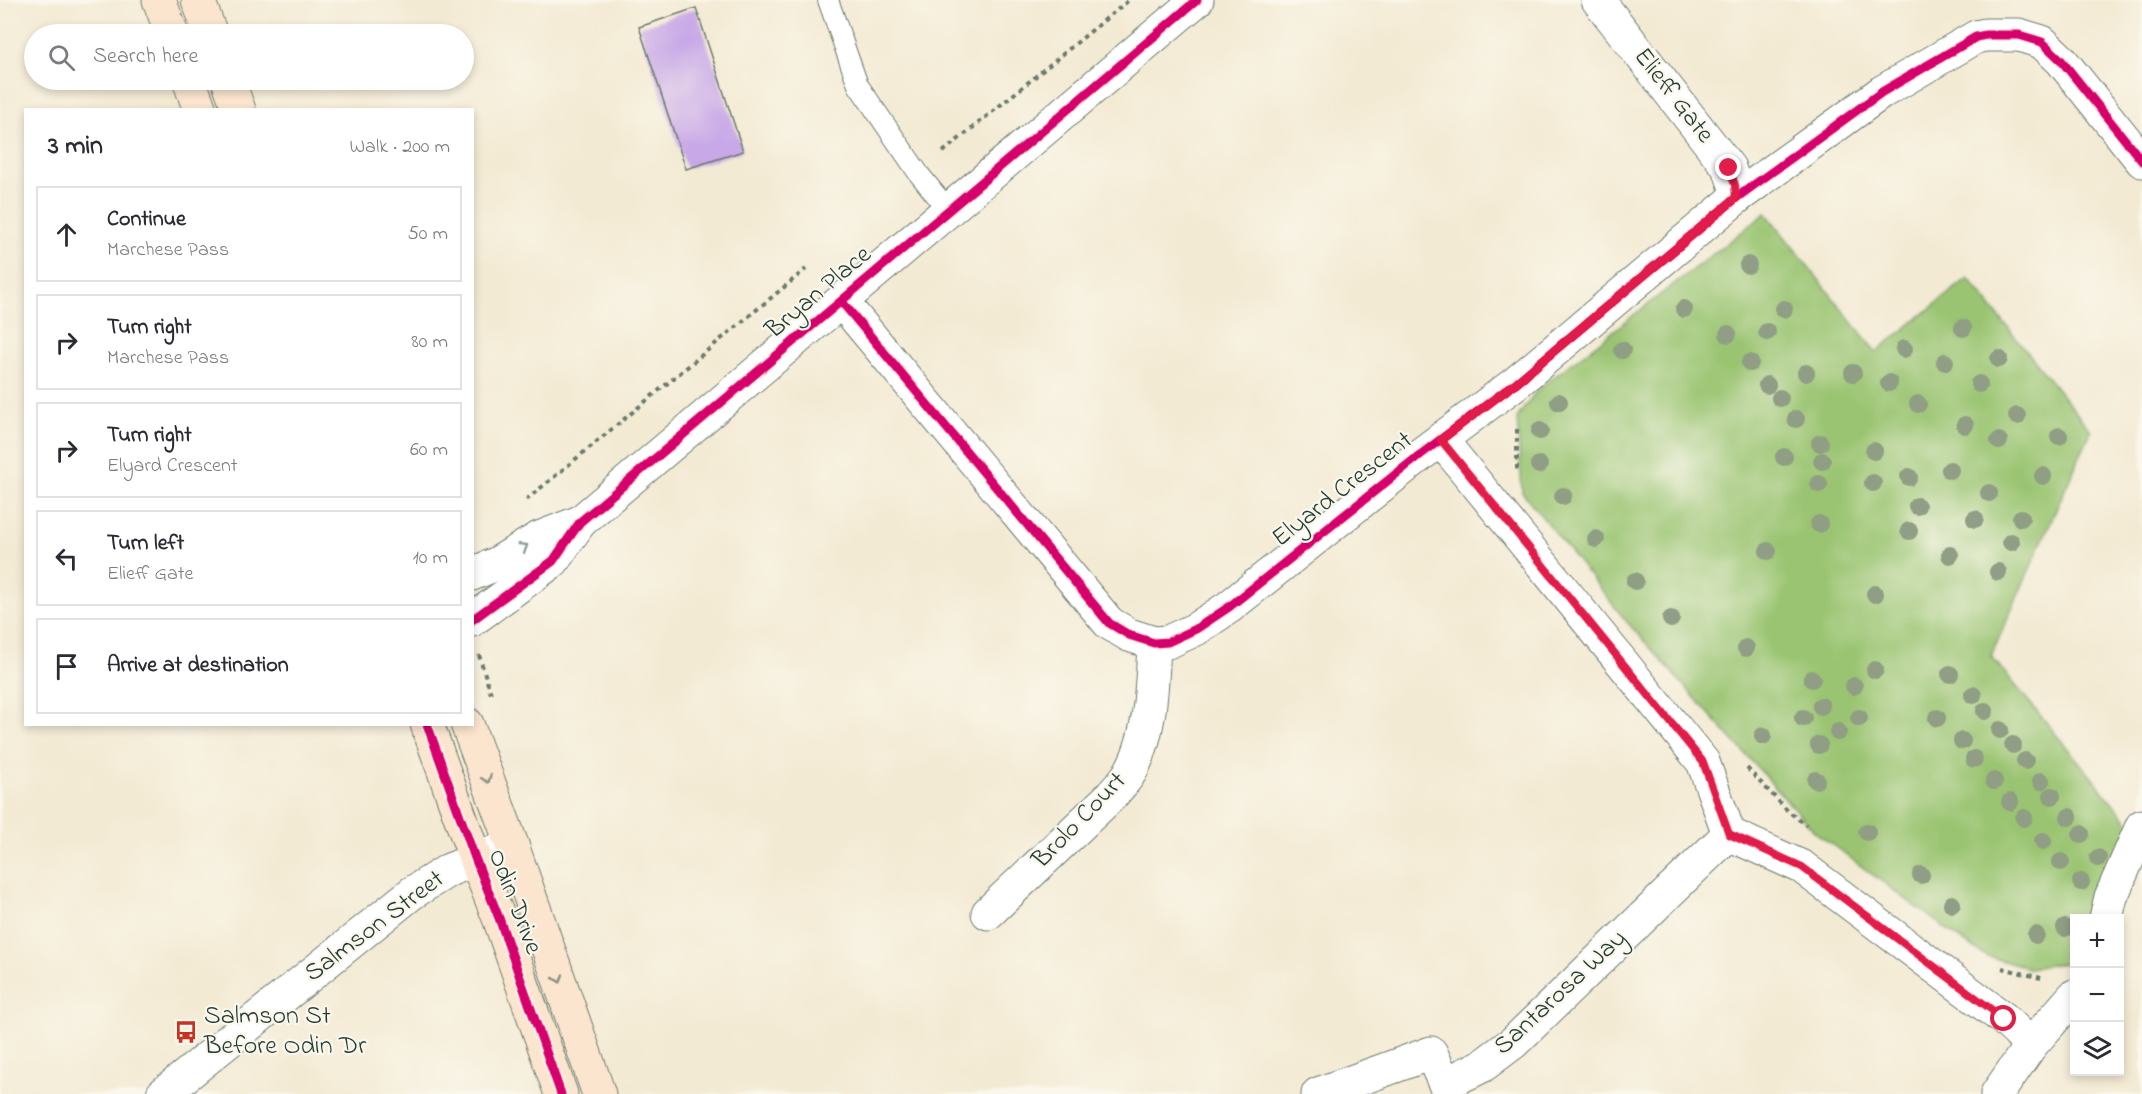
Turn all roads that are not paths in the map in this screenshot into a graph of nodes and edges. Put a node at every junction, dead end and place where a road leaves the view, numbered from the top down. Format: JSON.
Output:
{"nodes":[{"id":1,"x":159,"y":0,"type":"edge"},
{"id":2,"x":198,"y":0,"type":"edge"},
{"id":3,"x":828,"y":0,"type":"edge"},
{"id":4,"x":1197,"y":0,"type":"edge"},
{"id":5,"x":1598,"y":0,"type":"edge"},
{"id":6,"x":168,"y":24,"type":"edge"},
{"id":7,"x":207,"y":24,"type":"edge"},
{"id":8,"x":193,"y":90,"type":"edge"},
{"id":9,"x":232,"y":90,"type":"edge"},
{"id":10,"x":199,"y":108,"type":"edge"},
{"id":11,"x":238,"y":108,"type":"edge"},
{"id":12,"x":2142,"y":160,"type":"edge"},
{"id":13,"x":1736,"y":198,"type":"junction"},
{"id":14,"x":948,"y":210,"type":"junction"},
{"id":15,"x":842,"y":302,"type":"junction"},
{"id":16,"x":1441,"y":440,"type":"junction"},
{"id":17,"x":580,"y":522,"type":"junction"},
{"id":18,"x":474,"y":573,"type":"edge"},
{"id":19,"x":475,"y":635,"type":"edge"},
{"id":20,"x":1154,"y":643,"type":"junction"},
{"id":21,"x":427,"y":726,"type":"edge"},
{"id":22,"x":468,"y":726,"type":"edge"},
{"id":23,"x":2142,"y":826,"type":"edge"},
{"id":24,"x":1729,"y":834,"type":"junction"},
{"id":25,"x":512,"y":845,"type":"junction"},
{"id":26,"x":475,"y":858,"type":"junction"},
{"id":27,"x":988,"y":913,"type":"dead end"},
{"id":28,"x":2107,"y":914,"type":"edge"},
{"id":29,"x":2070,"y":1001,"type":"edge"},
{"id":30,"x":2031,"y":1045,"type":"junction"},
{"id":31,"x":163,"y":1094,"type":"edge"},
{"id":32,"x":561,"y":1094,"type":"edge"},
{"id":33,"x":599,"y":1094,"type":"edge"},
{"id":34,"x":1318,"y":1094,"type":"edge"},
{"id":35,"x":1997,"y":1094,"type":"edge"}],
"edges":[{"from":1,"to":6,"type":"main road"},
{"from":2,"to":7,"type":"main road"},
{"from":3,"to":14,"type":"lane"},
{"from":4,"to":14,"type":"street","name":"Bryan Place"},
{"from":5,"to":13,"type":"street","name":"Elieff Gate"},
{"from":8,"to":10,"type":"main road"},
{"from":9,"to":11,"type":"main road"},
{"from":12,"to":13,"type":"street","name":"Elyard Crescent"},
{"from":13,"to":16,"type":"street","name":"Elyard Crescent"},
{"from":14,"to":15,"type":"street","name":"Bryan Place"},
{"from":15,"to":17,"type":"street","name":"Bryan Place"},
{"from":15,"to":20,"type":"street"},
{"from":16,"to":20,"type":"street","name":"Elyard Crescent"},
{"from":16,"to":24,"type":"street"},
{"from":18,"to":17,"type":"street","name":"Bryan Place","one_way":true},
{"from":17,"to":19,"type":"street","name":"Bryan Place"},
{"from":20,"to":27,"type":"street","name":"Brolo Court"},
{"from":21,"to":26,"type":"main road","name":"Odin Drive"},
{"from":22,"to":25,"type":"main road","name":"Odin Drive","one_way":true},
{"from":23,"to":28,"type":"street"},
{"from":24,"to":30,"type":"street"},
{"from":24,"to":34,"type":"street","name":"Santarosa Way"},
{"from":25,"to":26,"type":"street","name":"Salmson Street"},
{"from":25,"to":33,"type":"main road","name":"Odin Drive","one_way":true},
{"from":26,"to":31,"type":"street","name":"Salmson Street"},
{"from":26,"to":32,"type":"main road","name":"Odin Drive"},
{"from":29,"to":30,"type":"street"},
{"from":30,"to":35,"type":"street"}]}
